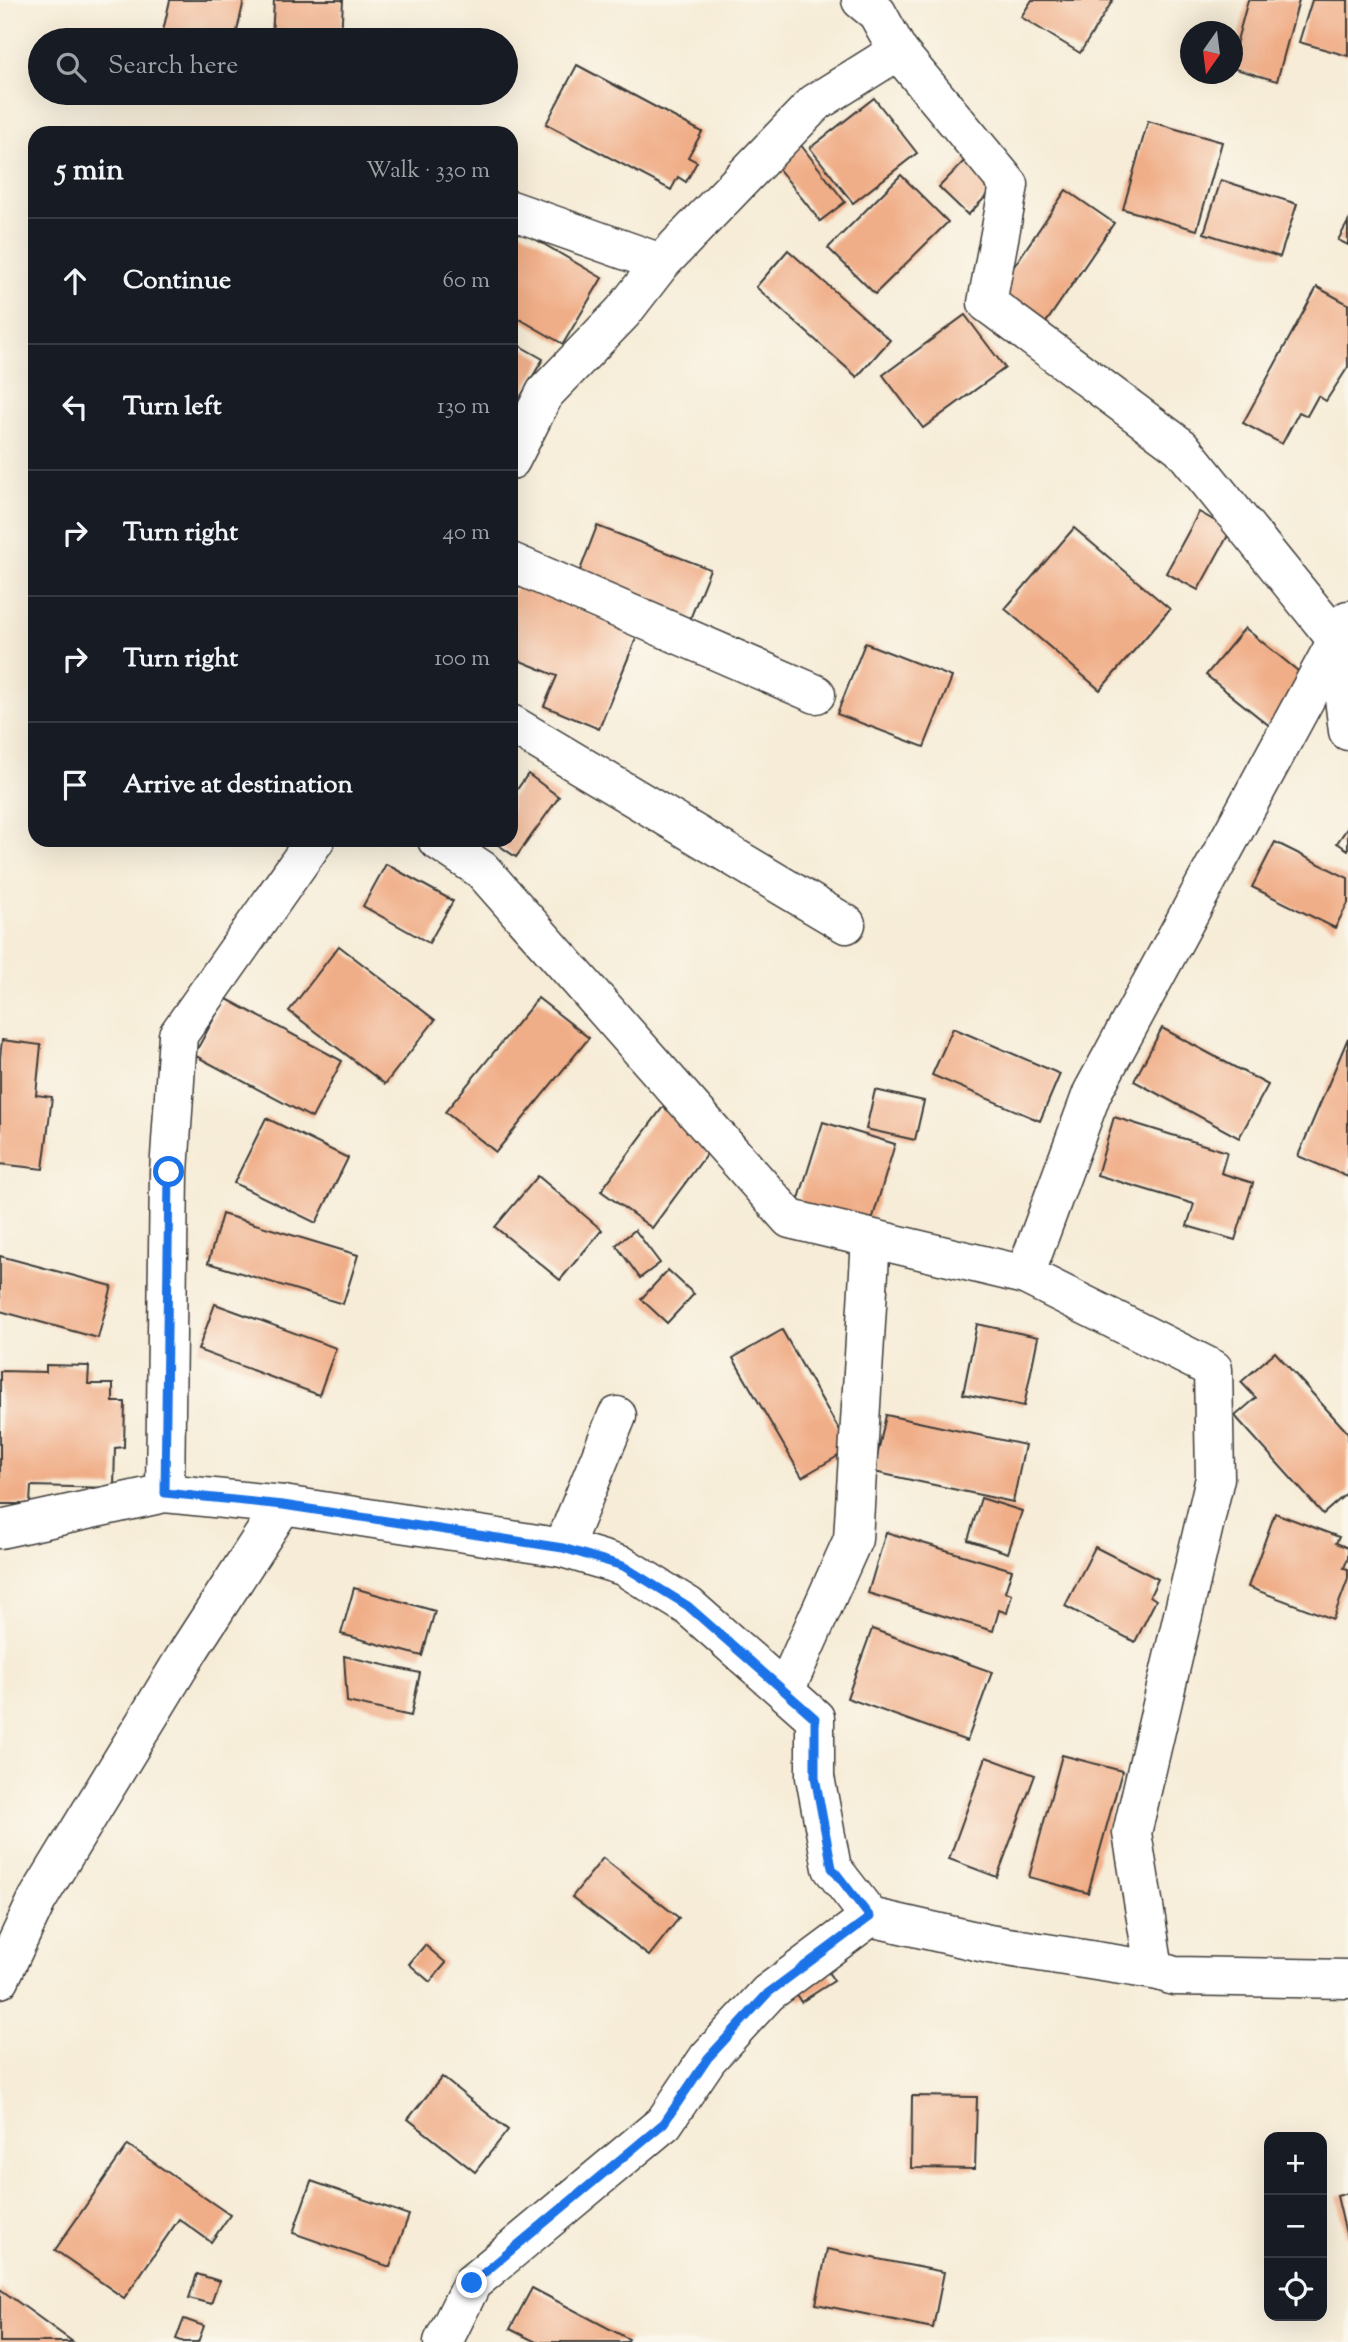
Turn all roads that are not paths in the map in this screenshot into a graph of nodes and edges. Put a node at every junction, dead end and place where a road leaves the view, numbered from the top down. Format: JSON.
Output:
{"nodes":[{"id":1,"x":862,"y":0,"type":"edge"},
{"id":2,"x":898,"y":51,"type":"junction"},
{"id":3,"x":518,"y":212,"type":"edge"},
{"id":4,"x":661,"y":263,"type":"junction"},
{"id":5,"x":518,"y":446,"type":"edge"},
{"id":6,"x":518,"y":565,"type":"edge"},
{"id":7,"x":1343,"y":630,"type":"edge"},
{"id":8,"x":816,"y":694,"type":"dead end"},
{"id":9,"x":518,"y":728,"type":"edge"},
{"id":10,"x":1348,"y":731,"type":"edge"},
{"id":11,"x":310,"y":847,"type":"edge"},
{"id":12,"x":447,"y":847,"type":"edge"},
{"id":13,"x":846,"y":924,"type":"dead end"},
{"id":14,"x":871,"y":1239,"type":"junction"},
{"id":15,"x":1026,"y":1275,"type":"junction"},
{"id":16,"x":617,"y":1416,"type":"dead end"},
{"id":17,"x":165,"y":1493,"type":"junction"},
{"id":18,"x":283,"y":1505,"type":"junction"},
{"id":19,"x":0,"y":1530,"type":"edge"},
{"id":20,"x":563,"y":1548,"type":"junction"},
{"id":21,"x":785,"y":1691,"type":"junction"},
{"id":22,"x":870,"y":1917,"type":"junction"},
{"id":23,"x":1159,"y":1970,"type":"junction"},
{"id":24,"x":0,"y":1979,"type":"edge"},
{"id":25,"x":1348,"y":1979,"type":"edge"},
{"id":26,"x":443,"y":2342,"type":"edge"}],
"edges":[{"from":1,"to":2,"type":"street"},
{"from":2,"to":4,"type":"street"},
{"from":2,"to":7,"type":"street"},
{"from":3,"to":4,"type":"street"},
{"from":4,"to":5,"type":"street"},
{"from":6,"to":8,"type":"street"},
{"from":7,"to":10,"type":"street"},
{"from":7,"to":15,"type":"street"},
{"from":9,"to":13,"type":"street"},
{"from":11,"to":17,"type":"street"},
{"from":12,"to":14,"type":"street"},
{"from":14,"to":15,"type":"street"},
{"from":14,"to":21,"type":"street"},
{"from":15,"to":23,"type":"street"},
{"from":16,"to":20,"type":"street"},
{"from":17,"to":18,"type":"street"},
{"from":17,"to":19,"type":"street"},
{"from":18,"to":20,"type":"street"},
{"from":18,"to":24,"type":"street"},
{"from":20,"to":21,"type":"street"},
{"from":21,"to":22,"type":"street"},
{"from":22,"to":23,"type":"street"},
{"from":22,"to":26,"type":"street"},
{"from":23,"to":25,"type":"street"}]}
